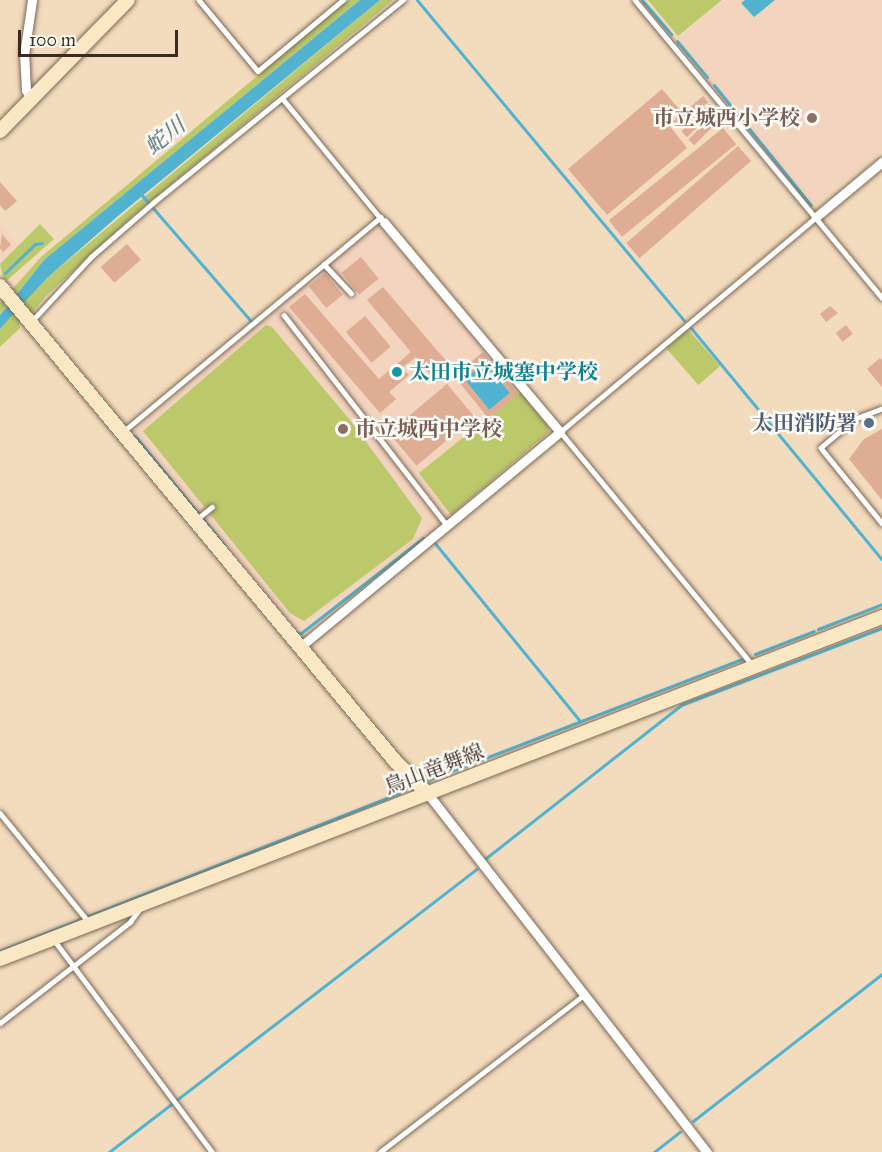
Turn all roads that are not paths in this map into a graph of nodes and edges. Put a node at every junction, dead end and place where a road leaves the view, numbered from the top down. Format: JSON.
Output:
{"nodes":[{"id":1,"x":32,"y":0,"type":"edge"},
{"id":2,"x":128,"y":0,"type":"edge"},
{"id":3,"x":199,"y":0,"type":"edge"},
{"id":4,"x":343,"y":0,"type":"edge"},
{"id":5,"x":403,"y":0,"type":"edge"},
{"id":6,"x":635,"y":0,"type":"edge"},
{"id":7,"x":31,"y":99,"type":"junction"},
{"id":8,"x":283,"y":99,"type":"junction"},
{"id":9,"x":0,"y":131,"type":"edge"},
{"id":10,"x":882,"y":162,"type":"edge"},
{"id":11,"x":816,"y":217,"type":"junction"},
{"id":12,"x":382,"y":220,"type":"junction"},
{"id":13,"x":324,"y":264,"type":"junction"},
{"id":14,"x":3,"y":290,"type":"edge"},
{"id":15,"x":351,"y":293,"type":"dead end"},
{"id":16,"x":882,"y":298,"type":"edge"},
{"id":17,"x":284,"y":315,"type":"dead end"},
{"id":18,"x":29,"y":321,"type":"junction"},
{"id":19,"x":882,"y":410,"type":"edge"},
{"id":20,"x":122,"y":432,"type":"junction"},
{"id":21,"x":560,"y":432,"type":"junction"},
{"id":22,"x":212,"y":507,"type":"dead end"},
{"id":23,"x":199,"y":517,"type":"junction"},
{"id":24,"x":882,"y":523,"type":"edge"},
{"id":25,"x":447,"y":525,"type":"junction"},
{"id":26,"x":882,"y":617,"type":"edge"},
{"id":27,"x":300,"y":647,"type":"junction"},
{"id":28,"x":753,"y":667,"type":"junction"},
{"id":29,"x":428,"y":794,"type":"junction"},
{"id":30,"x":0,"y":813,"type":"edge"},
{"id":31,"x":143,"y":904,"type":"junction"},
{"id":32,"x":90,"y":924,"type":"junction"},
{"id":33,"x":54,"y":938,"type":"junction"},
{"id":34,"x":0,"y":959,"type":"edge"},
{"id":35,"x":73,"y":967,"type":"junction"},
{"id":36,"x":585,"y":994,"type":"junction"},
{"id":37,"x":0,"y":1023,"type":"edge"},
{"id":38,"x":213,"y":1152,"type":"edge"},
{"id":39,"x":380,"y":1152,"type":"edge"},
{"id":40,"x":707,"y":1152,"type":"edge"}],
"edges":[{"from":1,"to":7,"type":"street"},
{"from":2,"to":7,"type":"main road"},
{"from":3,"to":4,"type":"lane"},
{"from":5,"to":8,"type":"lane"},
{"from":6,"to":11,"type":"lane"},
{"from":7,"to":9,"type":"main road"},
{"from":8,"to":12,"type":"lane"},
{"from":8,"to":18,"type":"lane"},
{"from":10,"to":11,"type":"street"},
{"from":11,"to":16,"type":"lane"},
{"from":11,"to":21,"type":"lane"},
{"from":12,"to":13,"type":"lane"},
{"from":12,"to":21,"type":"street"},
{"from":13,"to":15,"type":"lane"},
{"from":13,"to":20,"type":"lane"},
{"from":14,"to":18,"type":"main road"},
{"from":17,"to":25,"type":"lane"},
{"from":18,"to":20,"type":"main road"},
{"from":19,"to":24,"type":"lane"},
{"from":20,"to":23,"type":"main road"},
{"from":21,"to":25,"type":"street"},
{"from":21,"to":28,"type":"lane"},
{"from":22,"to":23,"type":"lane"},
{"from":23,"to":27,"type":"main road"},
{"from":25,"to":27,"type":"street"},
{"from":26,"to":28,"type":"main road","name":"鳥山竜舞線"},
{"from":27,"to":29,"type":"main road"},
{"from":28,"to":29,"type":"main road","name":"鳥山竜舞線"},
{"from":29,"to":31,"type":"main road","name":"鳥山竜舞線"},
{"from":29,"to":36,"type":"street"},
{"from":30,"to":32,"type":"lane"},
{"from":31,"to":32,"type":"main road","name":"鳥山竜舞線"},
{"from":31,"to":35,"type":"lane"},
{"from":32,"to":33,"type":"main road","name":"鳥山竜舞線"},
{"from":33,"to":34,"type":"main road","name":"鳥山竜舞線"},
{"from":33,"to":35,"type":"lane"},
{"from":35,"to":37,"type":"lane"},
{"from":35,"to":38,"type":"lane"},
{"from":36,"to":39,"type":"lane"},
{"from":36,"to":40,"type":"street"}]}
